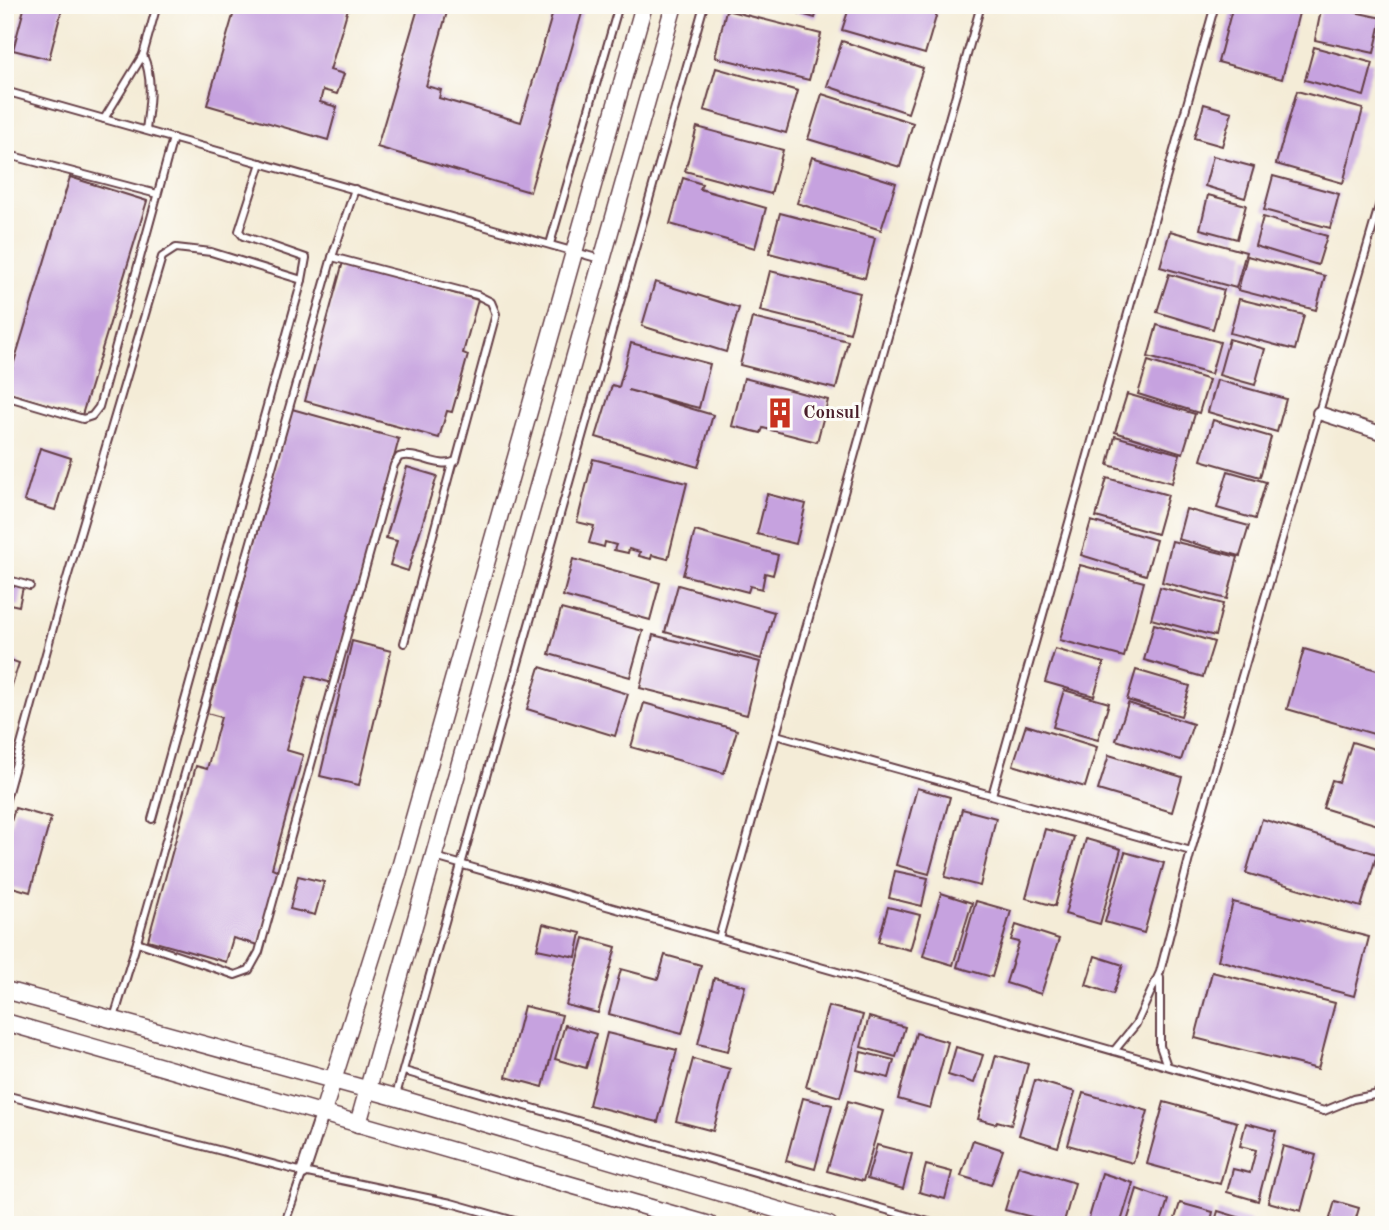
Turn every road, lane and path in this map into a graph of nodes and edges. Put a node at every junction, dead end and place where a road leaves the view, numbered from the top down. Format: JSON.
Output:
{"nodes":[{"id":1,"x":157,"y":5,"type":"edge"},
{"id":2,"x":619,"y":5,"type":"edge"},
{"id":3,"x":644,"y":5,"type":"edge"},
{"id":4,"x":674,"y":5,"type":"edge"},
{"id":5,"x":704,"y":5,"type":"edge"},
{"id":6,"x":981,"y":5,"type":"edge"},
{"id":7,"x":1215,"y":5,"type":"edge"},
{"id":8,"x":143,"y":55,"type":"junction"},
{"id":9,"x":5,"y":91,"type":"edge"},
{"id":10,"x":104,"y":119,"type":"junction"},
{"id":11,"x":146,"y":130,"type":"junction"},
{"id":12,"x":173,"y":138,"type":"junction"},
{"id":13,"x":5,"y":154,"type":"edge"},
{"id":14,"x":261,"y":163,"type":"junction"},
{"id":15,"x":1384,"y":189,"type":"edge"},
{"id":16,"x":355,"y":190,"type":"junction"},
{"id":17,"x":157,"y":194,"type":"junction"},
{"id":18,"x":550,"y":244,"type":"junction"},
{"id":19,"x":574,"y":251,"type":"junction"},
{"id":20,"x":332,"y":257,"type":"junction"},
{"id":21,"x":602,"y":259,"type":"junction"},
{"id":22,"x":302,"y":280,"type":"junction"},
{"id":23,"x":5,"y":396,"type":"edge"},
{"id":24,"x":1319,"y":413,"type":"junction"},
{"id":25,"x":1384,"y":434,"type":"edge"},
{"id":26,"x":452,"y":464,"type":"junction"},
{"id":27,"x":5,"y":579,"type":"edge"},
{"id":28,"x":30,"y":586,"type":"dead end"},
{"id":29,"x":404,"y":643,"type":"dead end"},
{"id":30,"x":776,"y":735,"type":"junction"},
{"id":31,"x":992,"y":795,"type":"junction"},
{"id":32,"x":5,"y":803,"type":"edge"},
{"id":33,"x":152,"y":819,"type":"dead end"},
{"id":34,"x":1191,"y":851,"type":"junction"},
{"id":35,"x":433,"y":857,"type":"junction"},
{"id":36,"x":462,"y":865,"type":"junction"},
{"id":37,"x":397,"y":877,"type":"junction"},
{"id":38,"x":425,"y":886,"type":"junction"},
{"id":39,"x":719,"y":939,"type":"junction"},
{"id":40,"x":137,"y":942,"type":"junction"},
{"id":41,"x":1160,"y":972,"type":"junction"},
{"id":42,"x":5,"y":990,"type":"edge"},
{"id":43,"x":114,"y":1020,"type":"junction"},
{"id":44,"x":5,"y":1022,"type":"edge"},
{"id":45,"x":1114,"y":1051,"type":"junction"},
{"id":46,"x":1167,"y":1066,"type":"junction"},
{"id":47,"x":404,"y":1071,"type":"junction"},
{"id":48,"x":333,"y":1080,"type":"junction"},
{"id":49,"x":1384,"y":1089,"type":"edge"},
{"id":50,"x":367,"y":1090,"type":"junction"},
{"id":51,"x":5,"y":1095,"type":"edge"},
{"id":52,"x":395,"y":1097,"type":"junction"},
{"id":53,"x":323,"y":1112,"type":"junction"},
{"id":54,"x":358,"y":1124,"type":"junction"},
{"id":55,"x":303,"y":1172,"type":"junction"},
{"id":56,"x":284,"y":1225,"type":"edge"},
{"id":57,"x":529,"y":1225,"type":"edge"},
{"id":58,"x":710,"y":1225,"type":"edge"},
{"id":59,"x":829,"y":1225,"type":"edge"},
{"id":60,"x":939,"y":1225,"type":"edge"}],
"edges":[{"from":1,"to":8,"type":"lane"},
{"from":2,"to":18,"type":"lane"},
{"from":3,"to":19,"type":"street"},
{"from":4,"to":21,"type":"street"},
{"from":5,"to":36,"type":"lane"},
{"from":6,"to":30,"type":"lane"},
{"from":7,"to":31,"type":"lane"},
{"from":8,"to":10,"type":"lane"},
{"from":8,"to":11,"type":"lane"},
{"from":9,"to":10,"type":"lane"},
{"from":10,"to":11,"type":"lane"},
{"from":11,"to":12,"type":"lane"},
{"from":12,"to":14,"type":"lane"},
{"from":12,"to":17,"type":"lane"},
{"from":13,"to":17,"type":"lane"},
{"from":14,"to":16,"type":"lane"},
{"from":14,"to":22,"type":"lane"},
{"from":15,"to":24,"type":"lane"},
{"from":16,"to":18,"type":"lane"},
{"from":16,"to":20,"type":"lane"},
{"from":17,"to":23,"type":"lane"},
{"from":18,"to":19,"type":"lane"},
{"from":19,"to":21,"type":"lane"},
{"from":19,"to":37,"type":"street"},
{"from":20,"to":26,"type":"lane"},
{"from":20,"to":40,"type":"lane"},
{"from":21,"to":35,"type":"street"},
{"from":22,"to":32,"type":"lane"},
{"from":22,"to":33,"type":"lane"},
{"from":24,"to":25,"type":"street"},
{"from":24,"to":34,"type":"lane"},
{"from":26,"to":29,"type":"lane"},
{"from":26,"to":40,"type":"lane"},
{"from":27,"to":28,"type":"lane"},
{"from":30,"to":31,"type":"lane"},
{"from":30,"to":39,"type":"lane"},
{"from":31,"to":34,"type":"lane"},
{"from":34,"to":41,"type":"lane"},
{"from":35,"to":36,"type":"lane"},
{"from":35,"to":38,"type":"street"},
{"from":36,"to":39,"type":"lane"},
{"from":36,"to":47,"type":"lane"},
{"from":37,"to":38,"type":"street"},
{"from":37,"to":48,"type":"street"},
{"from":38,"to":50,"type":"street"},
{"from":39,"to":45,"type":"lane"},
{"from":40,"to":43,"type":"lane"},
{"from":41,"to":45,"type":"lane"},
{"from":41,"to":46,"type":"lane"},
{"from":42,"to":43,"type":"street"},
{"from":43,"to":48,"type":"street"},
{"from":44,"to":53,"type":"street"},
{"from":45,"to":46,"type":"lane"},
{"from":46,"to":49,"type":"lane"},
{"from":47,"to":52,"type":"lane"},
{"from":47,"to":60,"type":"lane"},
{"from":48,"to":50,"type":"street"},
{"from":48,"to":53,"type":"street"},
{"from":50,"to":52,"type":"street"},
{"from":50,"to":54,"type":"street"},
{"from":51,"to":55,"type":"lane"},
{"from":52,"to":59,"type":"street"},
{"from":53,"to":54,"type":"street"},
{"from":53,"to":55,"type":"street"},
{"from":54,"to":58,"type":"street"},
{"from":55,"to":56,"type":"lane"},
{"from":55,"to":57,"type":"lane"}]}
